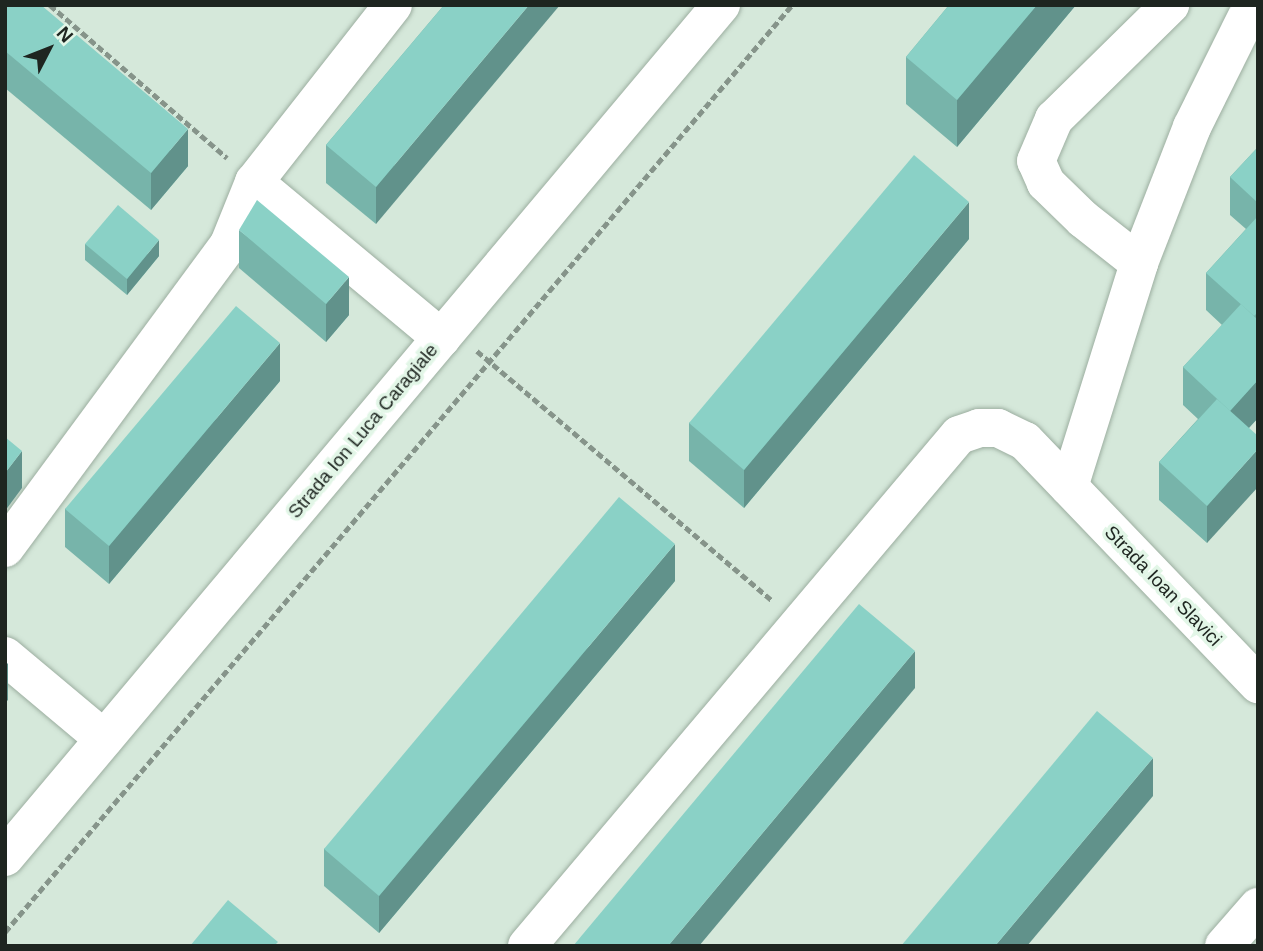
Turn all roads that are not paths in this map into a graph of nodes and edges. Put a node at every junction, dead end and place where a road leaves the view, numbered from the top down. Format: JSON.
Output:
{"nodes":[{"id":1,"x":393,"y":5,"type":"edge"},
{"id":2,"x":720,"y":5,"type":"edge"},
{"id":3,"x":1170,"y":5,"type":"edge"},
{"id":4,"x":1244,"y":16,"type":"edge"},
{"id":5,"x":254,"y":181,"type":"junction"},
{"id":6,"x":1139,"y":263,"type":"junction"},
{"id":7,"x":445,"y":333,"type":"junction"},
{"id":8,"x":1069,"y":488,"type":"junction"},
{"id":9,"x":5,"y":548,"type":"edge"},
{"id":10,"x":5,"y":656,"type":"edge"},
{"id":11,"x":1258,"y":684,"type":"edge"},
{"id":12,"x":104,"y":739,"type":"junction"},
{"id":13,"x":5,"y":857,"type":"edge"},
{"id":14,"x":1258,"y":907,"type":"edge"},
{"id":15,"x":527,"y":946,"type":"edge"},
{"id":16,"x":1224,"y":946,"type":"edge"}],
"edges":[{"from":1,"to":5,"type":"street"},
{"from":2,"to":7,"type":"street","name":"Strada Ion Luca Caragiale"},
{"from":3,"to":6,"type":"street"},
{"from":4,"to":6,"type":"street"},
{"from":5,"to":7,"type":"street"},
{"from":5,"to":9,"type":"street"},
{"from":6,"to":8,"type":"street"},
{"from":7,"to":12,"type":"street","name":"Strada Ion Luca Caragiale"},
{"from":8,"to":11,"type":"street","name":"Strada Ioan Slavici"},
{"from":8,"to":15,"type":"street","name":"Strada Ioan Slavici"},
{"from":10,"to":12,"type":"street"},
{"from":12,"to":13,"type":"street","name":"Strada Ion Luca Caragiale"},
{"from":14,"to":16,"type":"street"}]}
